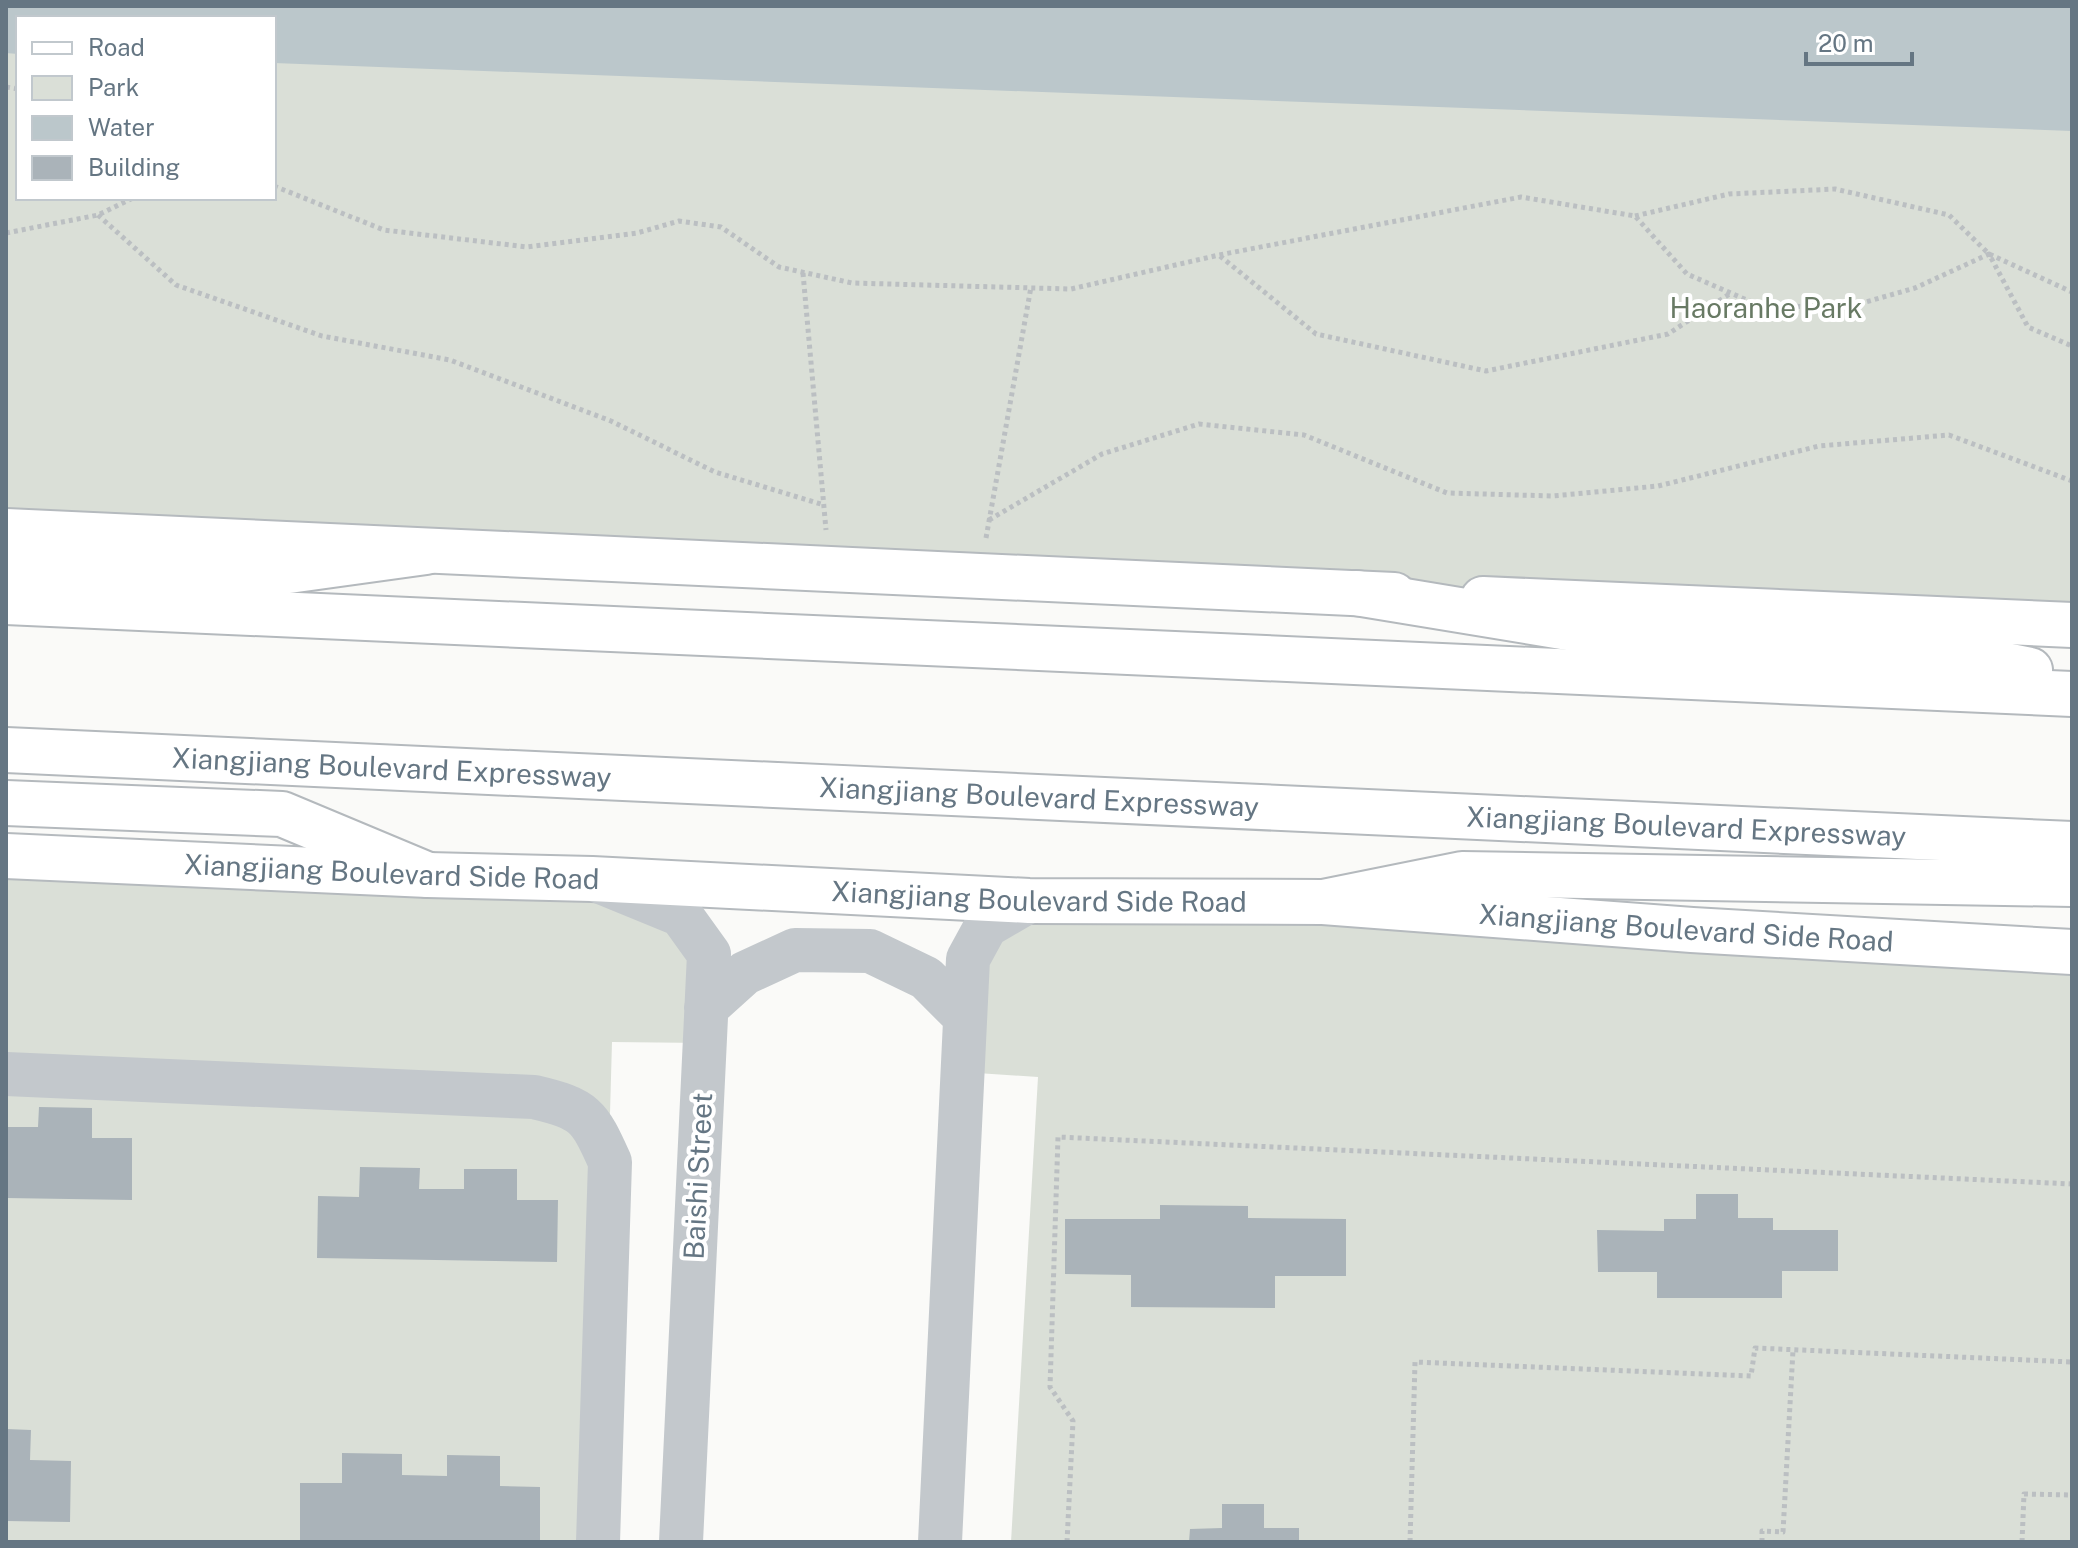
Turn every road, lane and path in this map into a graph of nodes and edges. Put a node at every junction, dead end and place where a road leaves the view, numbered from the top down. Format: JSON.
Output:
{"nodes":[{"id":1,"x":276,"y":187,"type":"edge"},
{"id":2,"x":129,"y":200,"type":"edge"},
{"id":3,"x":98,"y":215,"type":"junction"},
{"id":4,"x":1635,"y":216,"type":"junction"},
{"id":5,"x":6,"y":233,"type":"edge"},
{"id":6,"x":1989,"y":254,"type":"junction"},
{"id":7,"x":1219,"y":255,"type":"junction"},
{"id":8,"x":803,"y":273,"type":"junction"},
{"id":9,"x":1031,"y":287,"type":"junction"},
{"id":10,"x":2072,"y":292,"type":"edge"},
{"id":11,"x":1731,"y":293,"type":"junction"},
{"id":12,"x":2072,"y":346,"type":"edge"},
{"id":13,"x":2072,"y":481,"type":"edge"},
{"id":14,"x":824,"y":505,"type":"junction"},
{"id":15,"x":989,"y":520,"type":"junction"},
{"id":16,"x":6,"y":531,"type":"edge"},
{"id":17,"x":426,"y":552,"type":"junction"},
{"id":18,"x":6,"y":560,"type":"edge"},
{"id":19,"x":830,"y":570,"type":"junction"},
{"id":20,"x":979,"y":577,"type":"junction"},
{"id":21,"x":1356,"y":593,"type":"junction"},
{"id":22,"x":6,"y":602,"type":"edge"},
{"id":23,"x":2072,"y":625,"type":"edge"},
{"id":24,"x":2072,"y":679,"type":"edge"},
{"id":25,"x":2072,"y":694,"type":"edge"},
{"id":26,"x":6,"y":750,"type":"edge"},
{"id":27,"x":6,"y":803,"type":"edge"},
{"id":28,"x":2072,"y":844,"type":"edge"},
{"id":29,"x":6,"y":856,"type":"edge"},
{"id":30,"x":428,"y":875,"type":"junction"},
{"id":31,"x":592,"y":879,"type":"junction"},
{"id":32,"x":2072,"y":884,"type":"edge"},
{"id":33,"x":1029,"y":901,"type":"junction"},
{"id":34,"x":1323,"y":902,"type":"junction"},
{"id":35,"x":2072,"y":952,"type":"edge"},
{"id":36,"x":706,"y":1008,"type":"junction"},
{"id":37,"x":965,"y":1017,"type":"junction"},
{"id":38,"x":6,"y":1074,"type":"edge"},
{"id":39,"x":2072,"y":1184,"type":"edge"},
{"id":40,"x":1793,"y":1350,"type":"junction"},
{"id":41,"x":2072,"y":1362,"type":"edge"},
{"id":42,"x":2072,"y":1495,"type":"edge"},
{"id":43,"x":598,"y":1542,"type":"edge"},
{"id":44,"x":681,"y":1542,"type":"edge"},
{"id":45,"x":940,"y":1542,"type":"edge"},
{"id":46,"x":1067,"y":1542,"type":"edge"},
{"id":47,"x":1410,"y":1542,"type":"edge"},
{"id":48,"x":1762,"y":1542,"type":"edge"},
{"id":49,"x":2022,"y":1542,"type":"edge"}],
"edges":[{"from":1,"to":8,"type":"path"},
{"from":2,"to":3,"type":"path"},
{"from":3,"to":5,"type":"path"},
{"from":3,"to":14,"type":"path"},
{"from":4,"to":6,"type":"path"},
{"from":4,"to":7,"type":"path"},
{"from":4,"to":11,"type":"path"},
{"from":6,"to":10,"type":"path"},
{"from":6,"to":11,"type":"path"},
{"from":6,"to":12,"type":"path"},
{"from":7,"to":9,"type":"path"},
{"from":7,"to":11,"type":"path"},
{"from":8,"to":9,"type":"path"},
{"from":8,"to":14,"type":"path"},
{"from":9,"to":15,"type":"path"},
{"from":13,"to":15,"type":"path"},
{"from":14,"to":19,"type":"path"},
{"from":15,"to":20,"type":"path"},
{"from":16,"to":17,"type":"main road"},
{"from":17,"to":18,"type":"main road"},
{"from":17,"to":19,"type":"main road"},
{"from":19,"to":20,"type":"main road"},
{"from":20,"to":21,"type":"main road"},
{"from":21,"to":23,"type":"main road"},
{"from":21,"to":24,"type":"main road"},
{"from":22,"to":25,"type":"main road"},
{"from":26,"to":28,"type":"main road","name":"Xiangjiang Boulevard Expressway"},
{"from":27,"to":30,"type":"main road"},
{"from":29,"to":30,"type":"main road","name":"Xiangjiang Boulevard Side Road"},
{"from":30,"to":31,"type":"main road","name":"Xiangjiang Boulevard Side Road"},
{"from":31,"to":33,"type":"main road","name":"Xiangjiang Boulevard Side Road"},
{"from":31,"to":36,"type":"street","name":"Baishi Street"},
{"from":32,"to":34,"type":"main road"},
{"from":33,"to":34,"type":"main road","name":"Xiangjiang Boulevard Side Road"},
{"from":33,"to":37,"type":"street"},
{"from":34,"to":35,"type":"main road","name":"Xiangjiang Boulevard Side Road"},
{"from":36,"to":37,"type":"street"},
{"from":36,"to":44,"type":"street","name":"Baishi Street"},
{"from":37,"to":45,"type":"street"},
{"from":38,"to":43,"type":"street"},
{"from":39,"to":46,"type":"path"},
{"from":40,"to":41,"type":"path"},
{"from":40,"to":47,"type":"path"},
{"from":40,"to":48,"type":"path"},
{"from":42,"to":49,"type":"path"}]}
